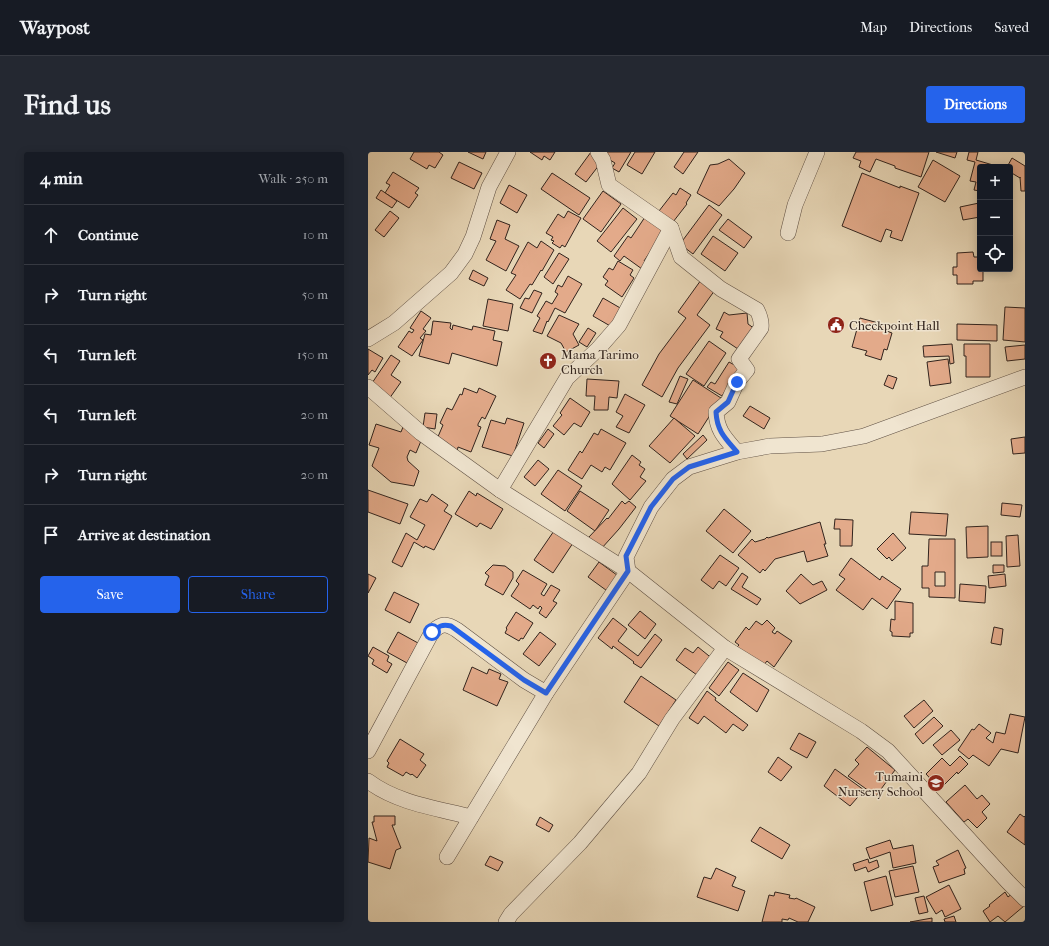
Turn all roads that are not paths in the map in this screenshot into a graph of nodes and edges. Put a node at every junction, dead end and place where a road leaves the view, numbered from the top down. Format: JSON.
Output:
{"nodes":[{"id":1,"x":508,"y":152,"type":"edge"},
{"id":2,"x":598,"y":152,"type":"edge"},
{"id":3,"x":817,"y":152,"type":"edge"},
{"id":4,"x":672,"y":228,"type":"junction"},
{"id":5,"x":788,"y":233,"type":"dead end"},
{"id":6,"x":368,"y":339,"type":"edge"},
{"id":7,"x":1025,"y":377,"type":"edge"},
{"id":8,"x":368,"y":387,"type":"edge"},
{"id":9,"x":737,"y":452,"type":"junction"},
{"id":10,"x":500,"y":490,"type":"junction"},
{"id":11,"x":628,"y":571,"type":"junction"},
{"id":12,"x":725,"y":648,"type":"junction"},
{"id":13,"x":546,"y":693,"type":"junction"},
{"id":14,"x":368,"y":751,"type":"edge"},
{"id":15,"x":368,"y":781,"type":"edge"},
{"id":16,"x":471,"y":817,"type":"junction"},
{"id":17,"x":447,"y":857,"type":"dead end"},
{"id":18,"x":1025,"y":899,"type":"edge"},
{"id":19,"x":506,"y":922,"type":"edge"}],
"edges":[{"from":1,"to":6,"type":"street"},
{"from":2,"to":4,"type":"street"},
{"from":3,"to":5,"type":"street"},
{"from":4,"to":9,"type":"street"},
{"from":4,"to":10,"type":"street"},
{"from":7,"to":9,"type":"street"},
{"from":8,"to":10,"type":"street"},
{"from":9,"to":11,"type":"street"},
{"from":10,"to":11,"type":"street"},
{"from":11,"to":12,"type":"street"},
{"from":11,"to":13,"type":"street"},
{"from":12,"to":18,"type":"street"},
{"from":12,"to":19,"type":"street"},
{"from":13,"to":14,"type":"street"},
{"from":13,"to":16,"type":"street"},
{"from":15,"to":16,"type":"street"},
{"from":16,"to":17,"type":"street"}]}
